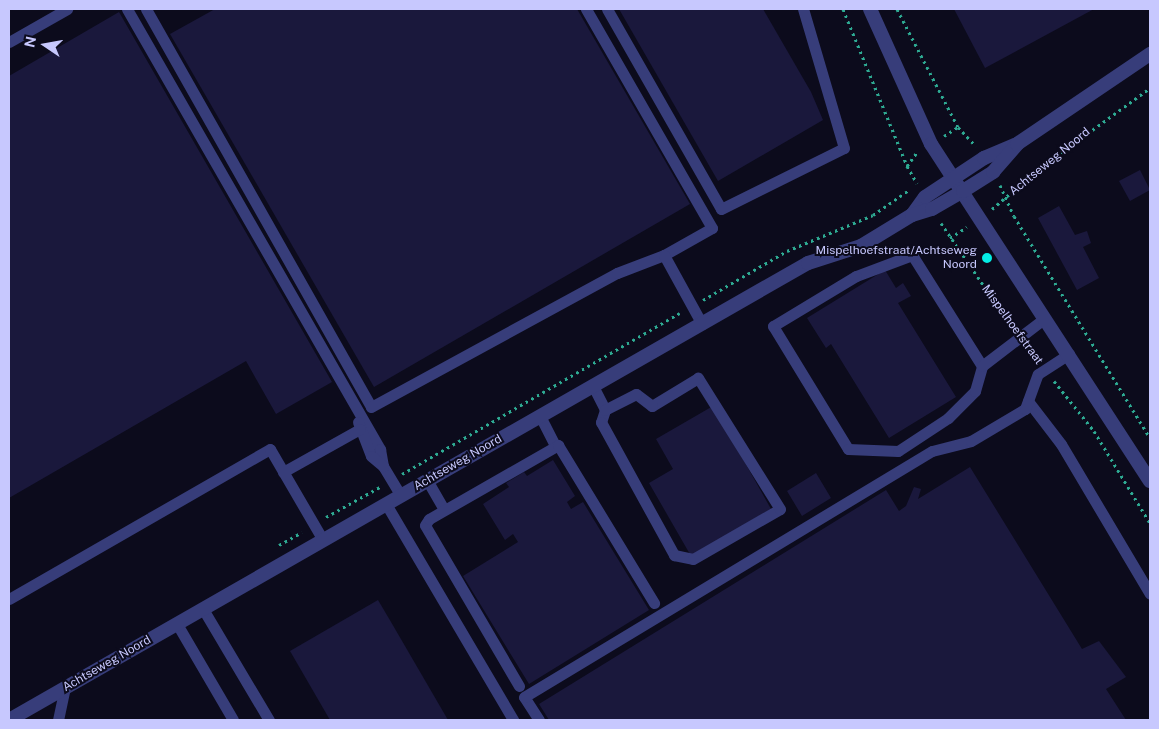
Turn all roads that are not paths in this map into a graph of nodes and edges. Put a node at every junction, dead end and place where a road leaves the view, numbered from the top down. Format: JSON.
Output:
{"nodes":[{"id":1,"x":67,"y":9,"type":"edge"},
{"id":2,"x":127,"y":9,"type":"edge"},
{"id":3,"x":146,"y":9,"type":"edge"},
{"id":4,"x":586,"y":9,"type":"edge"},
{"id":5,"x":607,"y":9,"type":"edge"},
{"id":6,"x":803,"y":9,"type":"edge"},
{"id":7,"x":870,"y":9,"type":"edge"},
{"id":8,"x":9,"y":42,"type":"edge"},
{"id":9,"x":1150,"y":54,"type":"edge"},
{"id":10,"x":1017,"y":144,"type":"junction"},
{"id":11,"x":954,"y":178,"type":"junction"},
{"id":12,"x":963,"y":191,"type":"junction"},
{"id":13,"x":928,"y":203,"type":"junction"},
{"id":14,"x":664,"y":255,"type":"junction"},
{"id":15,"x":1045,"y":318,"type":"junction"},
{"id":16,"x":702,"y":324,"type":"junction"},
{"id":17,"x":1069,"y":354,"type":"junction"},
{"id":18,"x":982,"y":366,"type":"junction"},
{"id":19,"x":593,"y":386,"type":"junction"},
{"id":20,"x":353,"y":401,"type":"junction"},
{"id":21,"x":1028,"y":401,"type":"junction"},
{"id":22,"x":605,"y":410,"type":"junction"},
{"id":23,"x":540,"y":416,"type":"junction"},
{"id":24,"x":360,"y":429,"type":"junction"},
{"id":25,"x":555,"y":446,"type":"junction"},
{"id":26,"x":383,"y":466,"type":"junction"},
{"id":27,"x":283,"y":472,"type":"junction"},
{"id":28,"x":428,"y":480,"type":"junction"},
{"id":29,"x":1150,"y":481,"type":"edge"},
{"id":30,"x":401,"y":496,"type":"junction"},
{"id":31,"x":386,"y":504,"type":"junction"},
{"id":32,"x":444,"y":510,"type":"junction"},
{"id":33,"x":323,"y":540,"type":"junction"},
{"id":34,"x":1150,"y":594,"type":"edge"},
{"id":35,"x":9,"y":599,"type":"edge"},
{"id":36,"x":654,"y":603,"type":"dead end"},
{"id":37,"x":203,"y":609,"type":"junction"},
{"id":38,"x":177,"y":624,"type":"junction"},
{"id":39,"x":520,"y":686,"type":"dead end"},
{"id":40,"x":65,"y":688,"type":"junction"},
{"id":41,"x":15,"y":718,"type":"edge"},
{"id":42,"x":58,"y":720,"type":"edge"},
{"id":43,"x":233,"y":720,"type":"edge"},
{"id":44,"x":269,"y":720,"type":"edge"},
{"id":45,"x":513,"y":720,"type":"edge"},
{"id":46,"x":539,"y":720,"type":"edge"}],
"edges":[{"from":1,"to":8,"type":"lane"},
{"from":2,"to":20,"type":"lane"},
{"from":3,"to":14,"type":"lane"},
{"from":4,"to":14,"type":"lane"},
{"from":5,"to":6,"type":"lane"},
{"from":7,"to":11,"type":"street"},
{"from":9,"to":10,"type":"street","name":"Achtseweg Noord"},
{"from":10,"to":11,"type":"street","name":"Achtseweg Noord"},
{"from":10,"to":12,"type":"street","name":"Achtseweg Noord"},
{"from":11,"to":12,"type":"street"},
{"from":11,"to":13,"type":"street","name":"Achtseweg Noord"},
{"from":12,"to":13,"type":"street","name":"Achtseweg Noord"},
{"from":12,"to":15,"type":"street"},
{"from":13,"to":16,"type":"street","name":"Achtseweg Noord"},
{"from":14,"to":16,"type":"lane"},
{"from":15,"to":17,"type":"street"},
{"from":15,"to":18,"type":"lane"},
{"from":16,"to":19,"type":"street","name":"Achtseweg Noord"},
{"from":17,"to":21,"type":"lane"},
{"from":17,"to":29,"type":"street"},
{"from":18,"to":18,"type":"lane"},
{"from":19,"to":22,"type":"lane"},
{"from":19,"to":23,"type":"street","name":"Achtseweg Noord"},
{"from":20,"to":24,"type":"lane"},
{"from":20,"to":26,"type":"lane"},
{"from":21,"to":34,"type":"lane"},
{"from":21,"to":46,"type":"lane"},
{"from":22,"to":22,"type":"lane"},
{"from":23,"to":25,"type":"lane"},
{"from":23,"to":28,"type":"street","name":"Achtseweg Noord"},
{"from":24,"to":26,"type":"lane"},
{"from":24,"to":27,"type":"lane"},
{"from":25,"to":32,"type":"lane"},
{"from":25,"to":36,"type":"lane"},
{"from":26,"to":30,"type":"lane"},
{"from":27,"to":33,"type":"lane"},
{"from":27,"to":35,"type":"lane"},
{"from":28,"to":30,"type":"street","name":"Achtseweg Noord"},
{"from":28,"to":32,"type":"lane"},
{"from":30,"to":31,"type":"street","name":"Achtseweg Noord"},
{"from":31,"to":33,"type":"street","name":"Achtseweg Noord"},
{"from":31,"to":45,"type":"lane"},
{"from":32,"to":39,"type":"lane"},
{"from":33,"to":37,"type":"street","name":"Achtseweg Noord"},
{"from":37,"to":38,"type":"street","name":"Achtseweg Noord"},
{"from":37,"to":44,"type":"lane"},
{"from":38,"to":40,"type":"street","name":"Achtseweg Noord"},
{"from":38,"to":43,"type":"lane"},
{"from":40,"to":41,"type":"street","name":"Achtseweg Noord"},
{"from":40,"to":42,"type":"lane"}]}
